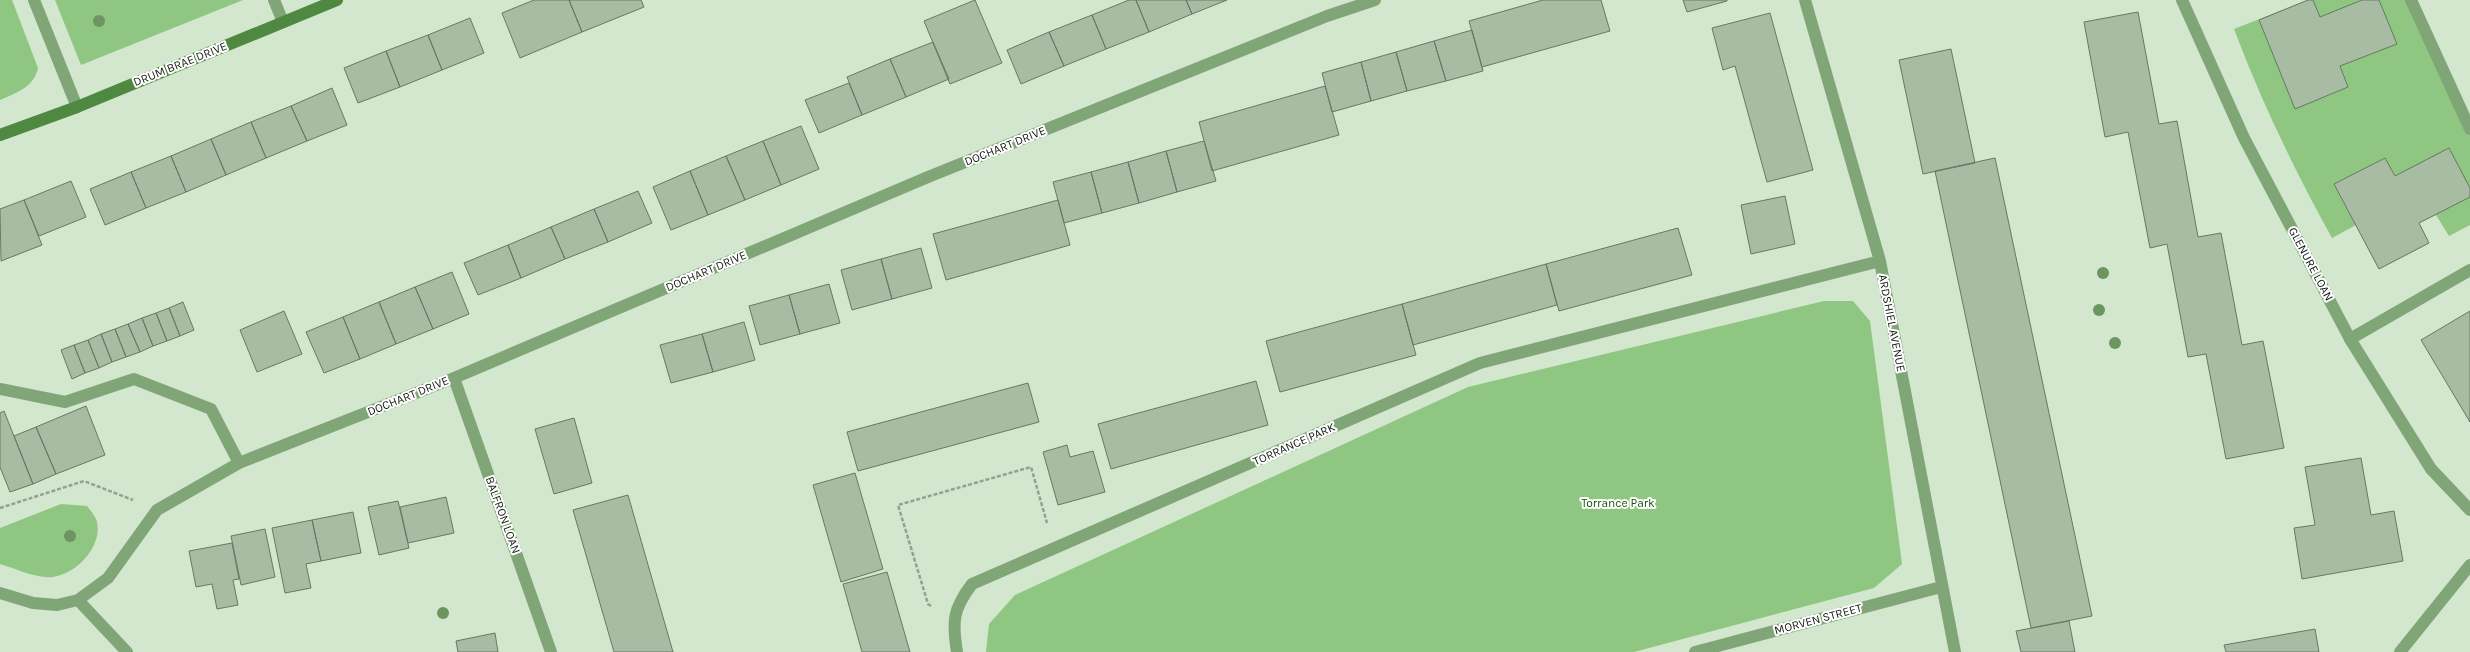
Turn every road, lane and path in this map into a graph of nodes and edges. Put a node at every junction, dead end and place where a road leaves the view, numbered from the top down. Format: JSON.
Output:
{"nodes":[{"id":1,"x":34,"y":0,"type":"edge"},
{"id":2,"x":274,"y":0,"type":"edge"},
{"id":3,"x":337,"y":0,"type":"edge"},
{"id":4,"x":1375,"y":0,"type":"edge"},
{"id":5,"x":1805,"y":0,"type":"edge"},
{"id":6,"x":2411,"y":0,"type":"edge"},
{"id":7,"x":2184,"y":1,"type":"edge"},
{"id":8,"x":283,"y":22,"type":"junction"},
{"id":9,"x":77,"y":107,"type":"junction"},
{"id":10,"x":2470,"y":129,"type":"edge"},
{"id":11,"x":0,"y":136,"type":"edge"},
{"id":12,"x":1880,"y":261,"type":"junction"},
{"id":13,"x":2470,"y":270,"type":"edge"},
{"id":14,"x":2350,"y":339,"type":"junction"},
{"id":15,"x":454,"y":378,"type":"junction"},
{"id":16,"x":0,"y":389,"type":"edge"},
{"id":17,"x":239,"y":463,"type":"junction"},
{"id":18,"x":0,"y":508,"type":"edge"},
{"id":19,"x":157,"y":510,"type":"junction"},
{"id":20,"x":2470,"y":510,"type":"edge"},
{"id":21,"x":1054,"y":549,"type":"junction"},
{"id":22,"x":2470,"y":565,"type":"edge"},
{"id":23,"x":1941,"y":587,"type":"junction"},
{"id":24,"x":0,"y":593,"type":"edge"},
{"id":25,"x":78,"y":600,"type":"junction"},
{"id":26,"x":955,"y":620,"type":"junction"},
{"id":27,"x":127,"y":652,"type":"edge"},
{"id":28,"x":551,"y":652,"type":"edge"},
{"id":29,"x":957,"y":652,"type":"edge"},
{"id":30,"x":1695,"y":652,"type":"edge"},
{"id":31,"x":1955,"y":652,"type":"edge"},
{"id":32,"x":2400,"y":652,"type":"edge"}],
"edges":[{"from":1,"to":9,"type":"street"},
{"from":2,"to":8,"type":"street"},
{"from":3,"to":8,"type":"street","name":"DRUM BRAE DRIVE"},
{"from":4,"to":15,"type":"street","name":"DOCHART DRIVE"},
{"from":5,"to":12,"type":"street","name":"ARDSHIEL AVENUE"},
{"from":6,"to":10,"type":"street"},
{"from":7,"to":14,"type":"street","name":"GLENURE LOAN"},
{"from":8,"to":9,"type":"street","name":"DRUM BRAE DRIVE"},
{"from":9,"to":11,"type":"street","name":"DRUM BRAE DRIVE"},
{"from":12,"to":21,"type":"street","name":"TORRANCE PARK"},
{"from":12,"to":23,"type":"street","name":"ARDSHIEL AVENUE"},
{"from":13,"to":14,"type":"street"},
{"from":14,"to":20,"type":"street","name":"GLENURE LOAN"},
{"from":15,"to":17,"type":"street","name":"DOCHART DRIVE"},
{"from":15,"to":28,"type":"street","name":"BALFRON LOAN"},
{"from":16,"to":17,"type":"street"},
{"from":17,"to":19,"type":"street","name":"DOCHART DRIVE"},
{"from":18,"to":19,"type":"path"},
{"from":19,"to":25,"type":"street","name":"DOCHART DRIVE"},
{"from":21,"to":26,"type":"street","name":"TORRANCE PARK"},
{"from":21,"to":26,"type":"path"},
{"from":22,"to":32,"type":"street"},
{"from":23,"to":30,"type":"street","name":"MORVEN STREET"},
{"from":23,"to":31,"type":"street","name":"ARDSHIEL AVENUE"},
{"from":24,"to":25,"type":"street"},
{"from":25,"to":27,"type":"street"},
{"from":26,"to":29,"type":"street","name":"TORRANCE PARK"}]}
